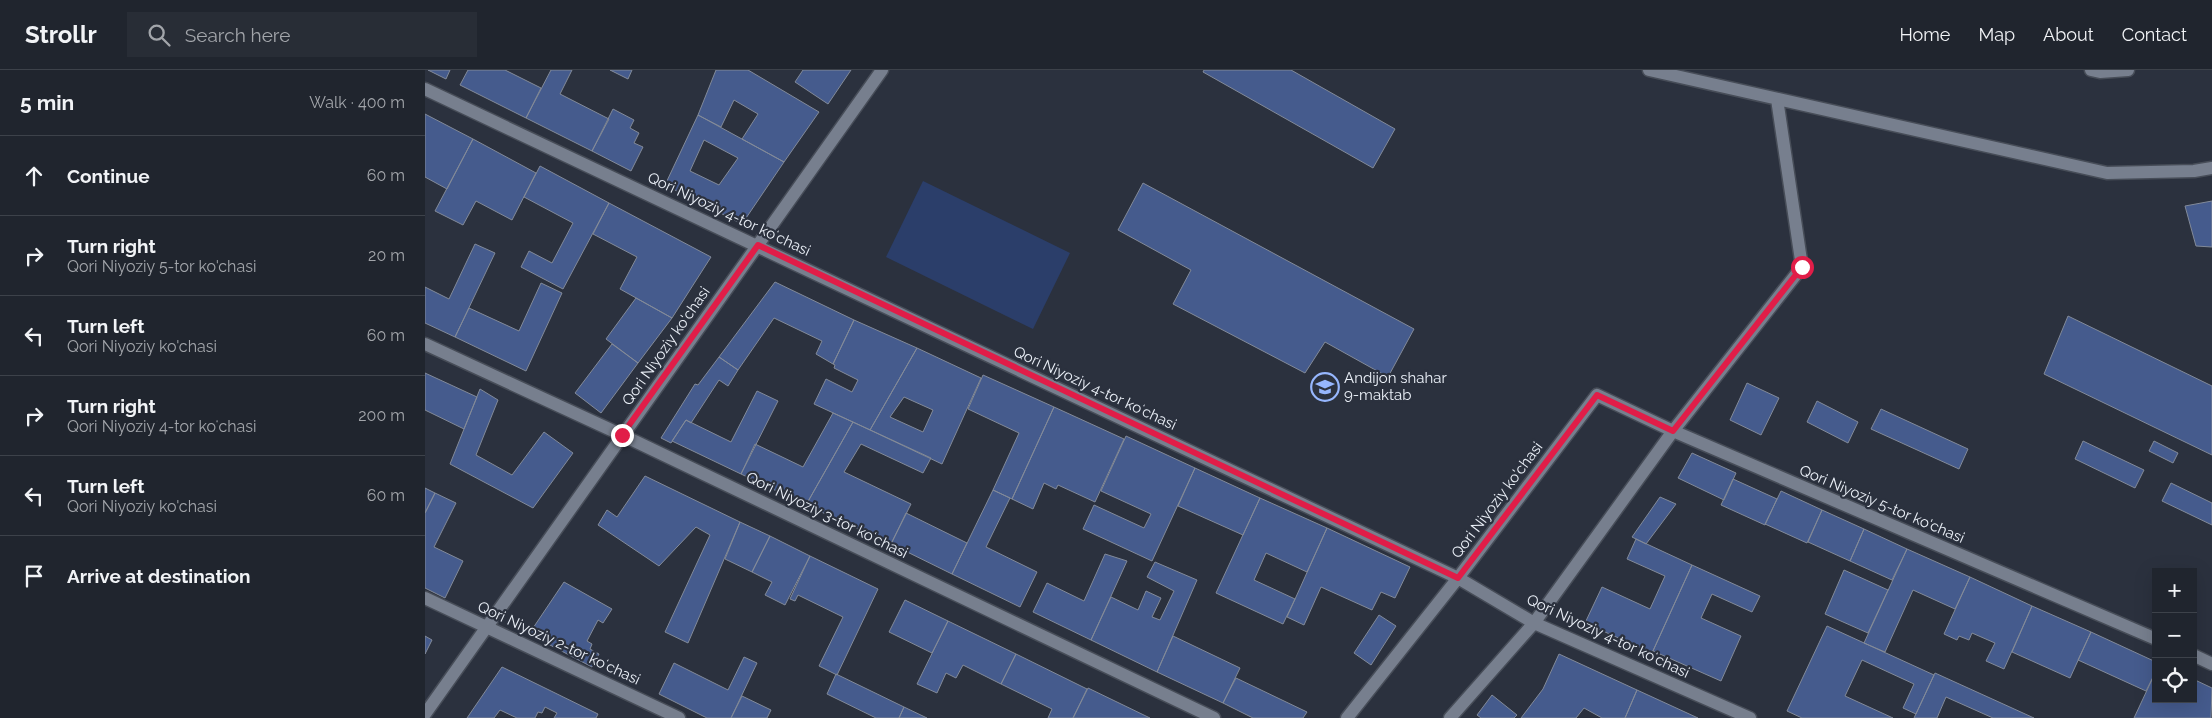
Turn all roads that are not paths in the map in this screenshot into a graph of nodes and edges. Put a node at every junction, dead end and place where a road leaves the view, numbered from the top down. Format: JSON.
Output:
{"nodes":[{"id":1,"x":882,"y":70,"type":"edge"},
{"id":2,"x":1649,"y":70,"type":"edge"},
{"id":3,"x":2091,"y":70,"type":"edge"},
{"id":4,"x":2128,"y":70,"type":"edge"},
{"id":5,"x":425,"y":89,"type":"edge"},
{"id":6,"x":1777,"y":100,"type":"junction"},
{"id":7,"x":2212,"y":168,"type":"edge"},
{"id":8,"x":758,"y":245,"type":"junction"},
{"id":9,"x":425,"y":344,"type":"edge"},
{"id":10,"x":1597,"y":395,"type":"joint"},
{"id":11,"x":1673,"y":431,"type":"junction"},
{"id":12,"x":622,"y":435,"type":"junction"},
{"id":13,"x":1458,"y":578,"type":"junction"},
{"id":14,"x":425,"y":598,"type":"edge"},
{"id":15,"x":1534,"y":623,"type":"junction"},
{"id":16,"x":487,"y":627,"type":"junction"},
{"id":17,"x":2152,"y":637,"type":"edge"},
{"id":18,"x":2197,"y":658,"type":"edge"},
{"id":19,"x":2212,"y":664,"type":"edge"},
{"id":20,"x":425,"y":714,"type":"edge"},
{"id":21,"x":679,"y":718,"type":"edge"},
{"id":22,"x":1214,"y":718,"type":"edge"},
{"id":23,"x":1347,"y":718,"type":"edge"},
{"id":24,"x":1451,"y":718,"type":"edge"},
{"id":25,"x":1751,"y":718,"type":"edge"}],
"edges":[{"from":1,"to":8,"type":"street","name":"Qori Niyoziy ko'chasi"},
{"from":2,"to":6,"type":"street"},
{"from":3,"to":4,"type":"street"},
{"from":5,"to":8,"type":"street","name":"Qori Niyoziy 4-tor koʻchasi"},
{"from":6,"to":7,"type":"street"},
{"from":6,"to":11,"type":"street"},
{"from":8,"to":12,"type":"street","name":"Qori Niyoziy ko'chasi"},
{"from":8,"to":13,"type":"street","name":"Qori Niyoziy 4-tor koʻchasi"},
{"from":9,"to":12,"type":"street","name":"Qori Niyoziy 3-tor koʻchasi"},
{"from":10,"to":11,"type":"street","name":"Qori Niyoziy 5-tor ko'chasi"},
{"from":10,"to":13,"type":"street","name":"Qori Niyoziy ko'chasi"},
{"from":11,"to":15,"type":"street"},
{"from":11,"to":17,"type":"street","name":"Qori Niyoziy 5-tor ko'chasi"},
{"from":12,"to":16,"type":"street","name":"Qori Niyoziy ko'chasi"},
{"from":12,"to":22,"type":"street","name":"Qori Niyoziy 3-tor koʻchasi"},
{"from":13,"to":15,"type":"street","name":"Qori Niyoziy 4-tor koʻchasi"},
{"from":13,"to":23,"type":"street","name":"Qori Niyoziy ko'chasi"},
{"from":14,"to":16,"type":"street","name":"Qori Niyoziy 2-tor koʻchasi"},
{"from":15,"to":24,"type":"street"},
{"from":15,"to":25,"type":"street","name":"Qori Niyoziy 4-tor koʻchasi"},
{"from":16,"to":20,"type":"street","name":"Qori Niyoziy ko'chasi"},
{"from":16,"to":21,"type":"street","name":"Qori Niyoziy 2-tor koʻchasi"},
{"from":18,"to":19,"type":"street"}]}
